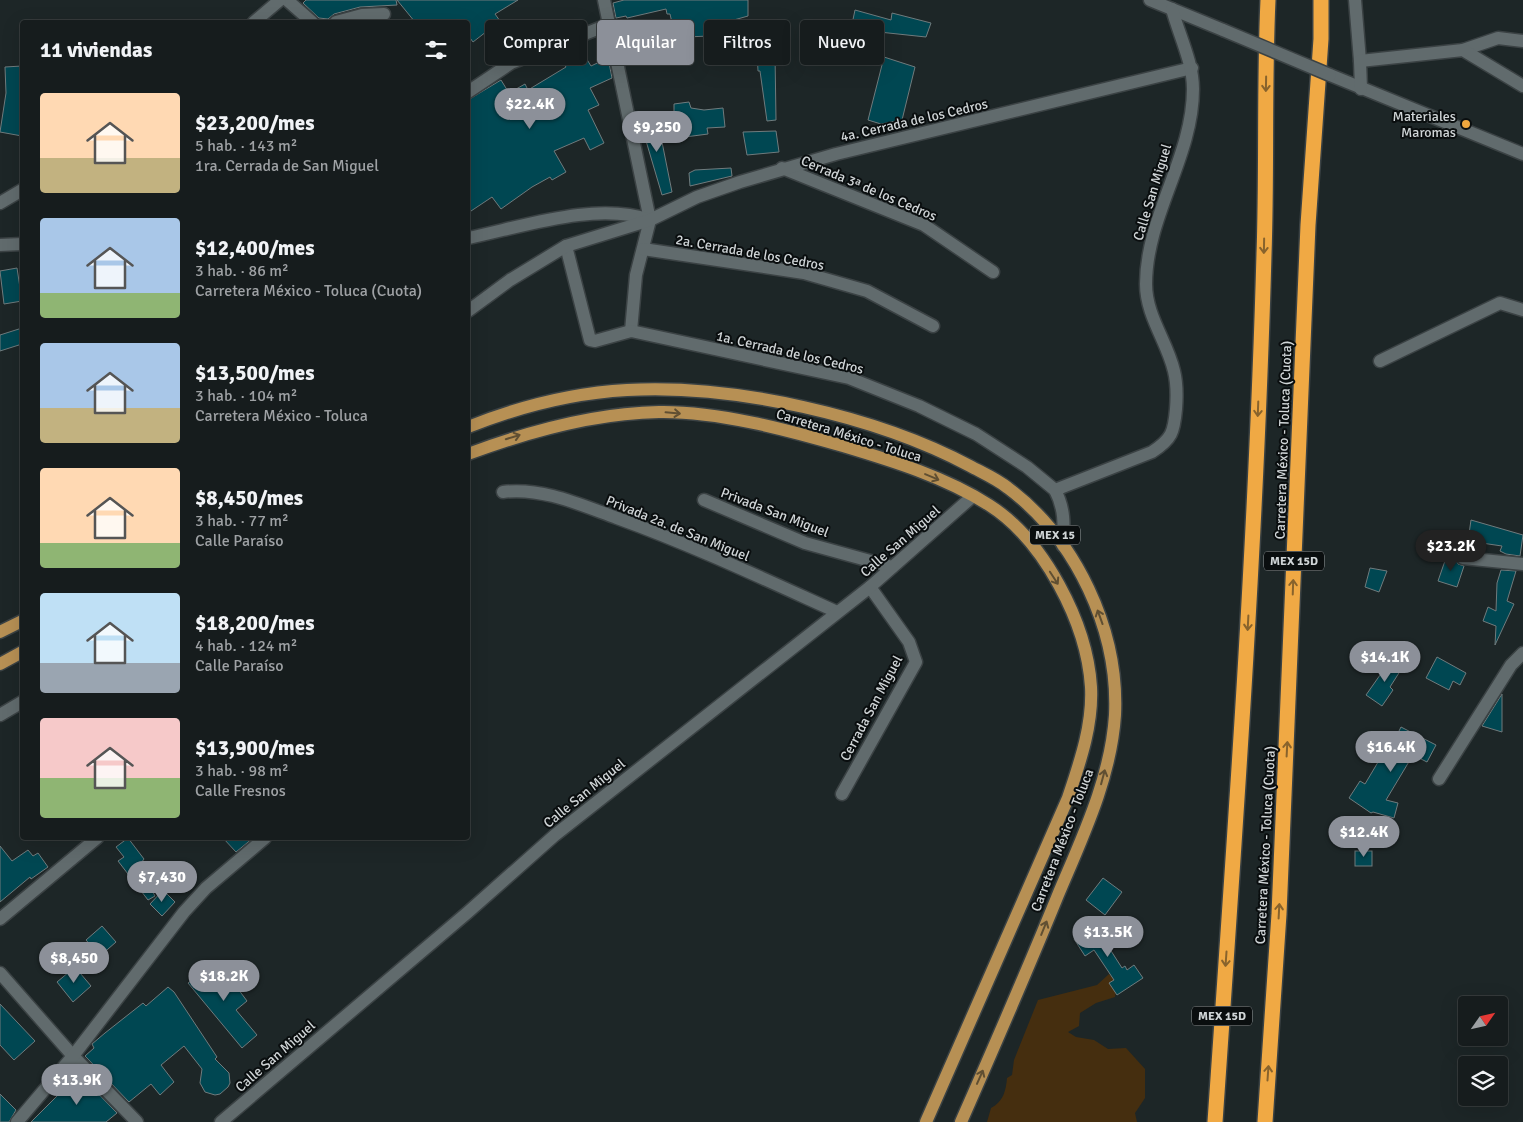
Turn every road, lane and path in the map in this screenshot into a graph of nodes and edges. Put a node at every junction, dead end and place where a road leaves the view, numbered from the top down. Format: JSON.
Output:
{"nodes":[{"id":1,"x":280,"y":0,"type":"edge"},
{"id":2,"x":287,"y":0,"type":"edge"},
{"id":3,"x":604,"y":0,"type":"edge"},
{"id":4,"x":1150,"y":0,"type":"edge"},
{"id":5,"x":1268,"y":0,"type":"edge"},
{"id":6,"x":1322,"y":0,"type":"edge"},
{"id":7,"x":1355,"y":0,"type":"edge"},
{"id":8,"x":1172,"y":9,"type":"junction"},
{"id":9,"x":384,"y":14,"type":"dead end"},
{"id":10,"x":256,"y":20,"type":"edge"},
{"id":11,"x":310,"y":20,"type":"edge"},
{"id":12,"x":343,"y":20,"type":"edge"},
{"id":13,"x":609,"y":20,"type":"edge"},
{"id":14,"x":597,"y":29,"type":"edge"},
{"id":15,"x":1523,"y":40,"type":"edge"},
{"id":16,"x":1464,"y":50,"type":"junction"},
{"id":17,"x":1360,"y":61,"type":"junction"},
{"id":18,"x":618,"y":65,"type":"edge"},
{"id":19,"x":1192,"y":68,"type":"junction"},
{"id":20,"x":1523,"y":86,"type":"edge"},
{"id":21,"x":1361,"y":89,"type":"junction"},
{"id":22,"x":470,"y":91,"type":"edge"},
{"id":23,"x":1523,"y":154,"type":"edge"},
{"id":24,"x":782,"y":168,"type":"junction"},
{"id":25,"x":20,"y":191,"type":"edge"},
{"id":26,"x":0,"y":204,"type":"edge"},
{"id":27,"x":650,"y":220,"type":"junction"},
{"id":28,"x":470,"y":238,"type":"edge"},
{"id":29,"x":20,"y":244,"type":"edge"},
{"id":30,"x":0,"y":246,"type":"edge"},
{"id":31,"x":566,"y":246,"type":"junction"},
{"id":32,"x":643,"y":249,"type":"junction"},
{"id":33,"x":993,"y":272,"type":"dead end"},
{"id":34,"x":470,"y":309,"type":"edge"},
{"id":35,"x":1523,"y":310,"type":"edge"},
{"id":36,"x":933,"y":326,"type":"dead end"},
{"id":37,"x":631,"y":331,"type":"junction"},
{"id":38,"x":1380,"y":361,"type":"dead end"},
{"id":39,"x":470,"y":426,"type":"edge"},
{"id":40,"x":470,"y":453,"type":"edge"},
{"id":41,"x":1055,"y":490,"type":"junction"},
{"id":42,"x":503,"y":492,"type":"dead end"},
{"id":43,"x":973,"y":496,"type":"junction"},
{"id":44,"x":704,"y":500,"type":"dead end"},
{"id":45,"x":1063,"y":546,"type":"junction"},
{"id":46,"x":1463,"y":558,"type":"dead end"},
{"id":47,"x":1523,"y":564,"type":"edge"},
{"id":48,"x":892,"y":567,"type":"junction"},
{"id":49,"x":870,"y":587,"type":"junction"},
{"id":50,"x":837,"y":612,"type":"junction"},
{"id":51,"x":20,"y":622,"type":"edge"},
{"id":52,"x":0,"y":632,"type":"edge"},
{"id":53,"x":20,"y":653,"type":"edge"},
{"id":54,"x":1523,"y":653,"type":"edge"},
{"id":55,"x":0,"y":664,"type":"edge"},
{"id":56,"x":20,"y":703,"type":"edge"},
{"id":57,"x":0,"y":715,"type":"edge"},
{"id":58,"x":1439,"y":779,"type":"dead end"},
{"id":59,"x":842,"y":794,"type":"dead end"},
{"id":60,"x":95,"y":840,"type":"edge"},
{"id":61,"x":263,"y":840,"type":"edge"},
{"id":62,"x":0,"y":919,"type":"edge"},
{"id":63,"x":0,"y":973,"type":"edge"},
{"id":64,"x":73,"y":1056,"type":"junction"},
{"id":65,"x":17,"y":1122,"type":"edge"},
{"id":66,"x":137,"y":1122,"type":"edge"},
{"id":67,"x":221,"y":1122,"type":"edge"},
{"id":68,"x":926,"y":1122,"type":"edge"},
{"id":69,"x":961,"y":1122,"type":"edge"},
{"id":70,"x":1214,"y":1122,"type":"edge"},
{"id":71,"x":1264,"y":1122,"type":"edge"}],
"edges":[{"from":1,"to":10,"type":"street"},
{"from":2,"to":11,"type":"street"},
{"from":3,"to":13,"type":"street"},
{"from":4,"to":8,"type":"street"},
{"from":5,"to":70,"type":"highway","name":"Carretera México - Toluca (Cuota)","number":"MEX 15D","one_way":true},
{"from":71,"to":6,"type":"highway","name":"Carretera México - Toluca (Cuota)","number":"MEX 15D","one_way":true},
{"from":7,"to":17,"type":"street"},
{"from":8,"to":19,"type":"street","name":"Calle San Miguel"},
{"from":8,"to":21,"type":"street","bridge":true},
{"from":9,"to":12,"type":"street"},
{"from":14,"to":22,"type":"street"},
{"from":15,"to":16,"type":"street"},
{"from":16,"to":17,"type":"street"},
{"from":16,"to":20,"type":"street"},
{"from":17,"to":21,"type":"street"},
{"from":18,"to":27,"type":"street"},
{"from":19,"to":24,"type":"street","name":"4a. Cerrada de los Cedros"},
{"from":19,"to":41,"type":"street","name":"Calle San Miguel"},
{"from":21,"to":23,"type":"street"},
{"from":24,"to":27,"type":"street","name":"4a. Cerrada de los Cedros"},
{"from":24,"to":33,"type":"street","name":"Cerrada 3ª de los Cedros"},
{"from":25,"to":26,"type":"street"},
{"from":27,"to":28,"type":"street"},
{"from":27,"to":31,"type":"street"},
{"from":27,"to":32,"type":"street"},
{"from":29,"to":30,"type":"street"},
{"from":31,"to":34,"type":"street"},
{"from":31,"to":37,"type":"street","name":"1a. Cerrada de los Cedros"},
{"from":32,"to":36,"type":"street","name":"2a. Cerrada de los Cedros"},
{"from":32,"to":37,"type":"street"},
{"from":35,"to":38,"type":"street"},
{"from":37,"to":41,"type":"street","name":"1a. Cerrada de los Cedros"},
{"from":39,"to":45,"type":"main road","name":"Carretera México - Toluca","number":"MEX 15"},
{"from":40,"to":43,"type":"main road","name":"Carretera México - Toluca","number":"MEX 15","one_way":true},
{"from":41,"to":45,"type":"street"},
{"from":42,"to":50,"type":"street","name":"Privada 2a. de San Miguel"},
{"from":43,"to":48,"type":"street","name":"Calle San Miguel"},
{"from":43,"to":68,"type":"main road","name":"Carretera México - Toluca","number":"MEX 15","one_way":true},
{"from":44,"to":48,"type":"street","name":"Privada San Miguel"},
{"from":69,"to":45,"type":"main road","name":"Carretera México - Toluca","number":"MEX 15","one_way":true},
{"from":46,"to":47,"type":"street"},
{"from":48,"to":49,"type":"street","name":"Calle San Miguel"},
{"from":49,"to":50,"type":"street","name":"Calle San Miguel"},
{"from":49,"to":59,"type":"street","name":"Cerrada San Miguel"},
{"from":50,"to":67,"type":"street","name":"Calle San Miguel"},
{"from":51,"to":52,"type":"main road"},
{"from":53,"to":55,"type":"main road"},
{"from":54,"to":58,"type":"street"},
{"from":56,"to":57,"type":"street"},
{"from":60,"to":62,"type":"street"},
{"from":61,"to":64,"type":"street"},
{"from":63,"to":64,"type":"street"},
{"from":64,"to":65,"type":"street"},
{"from":64,"to":66,"type":"street"}]}
